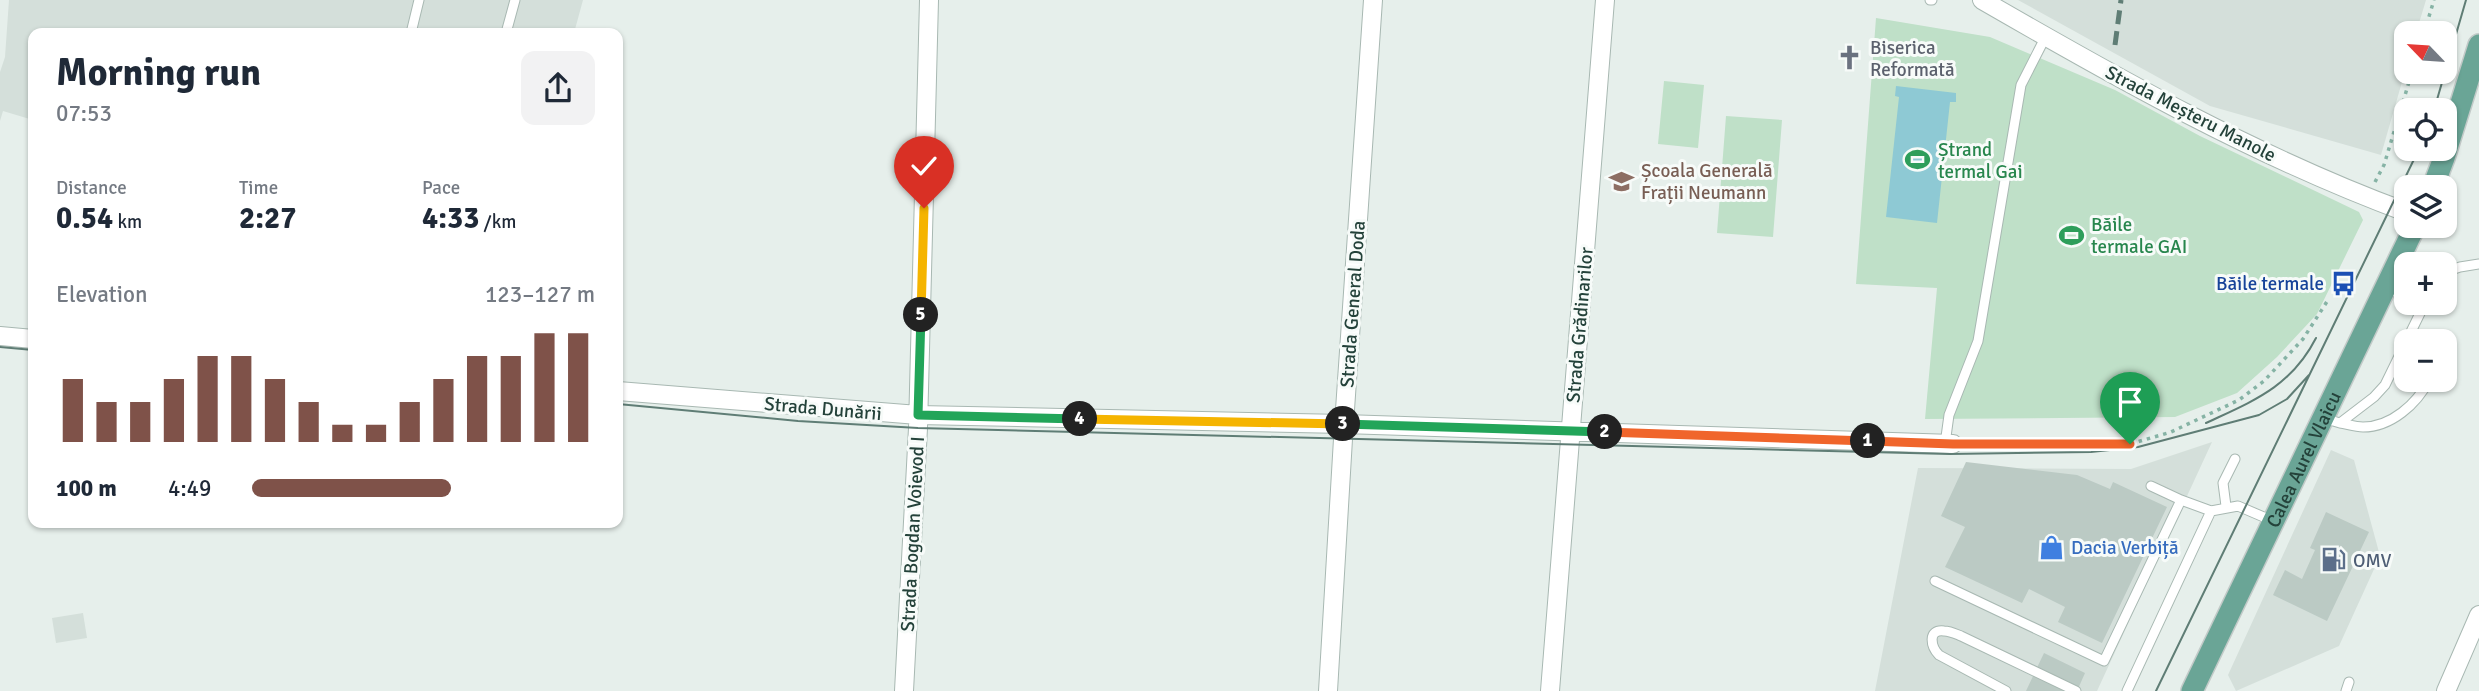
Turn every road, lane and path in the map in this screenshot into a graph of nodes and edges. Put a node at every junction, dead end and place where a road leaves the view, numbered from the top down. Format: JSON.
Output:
{"nodes":[{"id":1,"x":419,"y":0,"type":"edge"},
{"id":2,"x":515,"y":0,"type":"edge"},
{"id":3,"x":929,"y":0,"type":"edge"},
{"id":4,"x":1373,"y":0,"type":"edge"},
{"id":5,"x":1605,"y":0,"type":"edge"},
{"id":6,"x":1982,"y":0,"type":"edge"},
{"id":7,"x":2434,"y":0,"type":"edge"},
{"id":8,"x":2428,"y":21,"type":"edge"},
{"id":9,"x":412,"y":28,"type":"edge"},
{"id":10,"x":507,"y":28,"type":"edge"},
{"id":11,"x":2046,"y":36,"type":"junction"},
{"id":12,"x":2479,"y":46,"type":"edge"},
{"id":13,"x":2408,"y":84,"type":"edge"},
{"id":14,"x":2437,"y":175,"type":"edge"},
{"id":15,"x":2368,"y":197,"type":"junction"},
{"id":16,"x":2394,"y":207,"type":"edge"},
{"id":17,"x":2409,"y":238,"type":"edge"},
{"id":18,"x":2479,"y":264,"type":"edge"},
{"id":19,"x":2457,"y":268,"type":"edge"},
{"id":20,"x":2385,"y":287,"type":"junction"},
{"id":21,"x":2394,"y":291,"type":"edge"},
{"id":22,"x":2328,"y":300,"type":"dead end"},
{"id":23,"x":0,"y":336,"type":"edge"},
{"id":24,"x":28,"y":339,"type":"edge"},
{"id":25,"x":2394,"y":367,"type":"edge"},
{"id":26,"x":623,"y":391,"type":"edge"},
{"id":27,"x":2422,"y":392,"type":"edge"},
{"id":28,"x":918,"y":415,"type":"junction"},
{"id":29,"x":2331,"y":421,"type":"junction"},
{"id":30,"x":1344,"y":424,"type":"junction"},
{"id":31,"x":1570,"y":430,"type":"junction"},
{"id":32,"x":1949,"y":444,"type":"junction"},
{"id":33,"x":2235,"y":459,"type":"dead end"},
{"id":34,"x":2151,"y":486,"type":"dead end"},
{"id":35,"x":2181,"y":500,"type":"junction"},
{"id":36,"x":2226,"y":506,"type":"junction"},
{"id":37,"x":2211,"y":510,"type":"junction"},
{"id":38,"x":2273,"y":521,"type":"junction"},
{"id":39,"x":1935,"y":580,"type":"dead end"},
{"id":40,"x":2479,"y":615,"type":"edge"},
{"id":41,"x":2199,"y":688,"type":"edge"},
{"id":42,"x":904,"y":691,"type":"edge"},
{"id":43,"x":1328,"y":691,"type":"edge"},
{"id":44,"x":1550,"y":691,"type":"edge"},
{"id":45,"x":2006,"y":691,"type":"edge"},
{"id":46,"x":2076,"y":691,"type":"edge"},
{"id":47,"x":2127,"y":691,"type":"edge"},
{"id":48,"x":2446,"y":691,"type":"edge"}],
"edges":[{"from":1,"to":9,"type":"lane"},
{"from":2,"to":10,"type":"lane"},
{"from":3,"to":28,"type":"street","name":"Strada Bogdan Voievod I"},
{"from":4,"to":30,"type":"street","name":"Strada General Doda"},
{"from":5,"to":31,"type":"street","name":"Strada Grădinarilor"},
{"from":6,"to":11,"type":"street","name":"Strada Meșteru Manole"},
{"from":7,"to":8,"type":"path"},
{"from":11,"to":15,"type":"street","name":"Strada Meșteru Manole"},
{"from":11,"to":32,"type":"lane"},
{"from":12,"to":14,"type":"main road"},
{"from":13,"to":15,"type":"path"},
{"from":15,"to":16,"type":"street","name":"Strada Meșteru Manole"},
{"from":17,"to":20,"type":"main road","name":"Calea Aurel Vlaicu"},
{"from":18,"to":19,"type":"lane"},
{"from":20,"to":21,"type":"lane"},
{"from":20,"to":29,"type":"main road","name":"Calea Aurel Vlaicu"},
{"from":22,"to":32,"type":"path"},
{"from":23,"to":24,"type":"street"},
{"from":25,"to":29,"type":"lane"},
{"from":26,"to":28,"type":"street","name":"Strada Dunării"},
{"from":27,"to":29,"type":"lane"},
{"from":28,"to":30,"type":"street","name":"Strada Dunării"},
{"from":28,"to":42,"type":"street","name":"Strada Bogdan Voievod I"},
{"from":29,"to":38,"type":"main road","name":"Calea Aurel Vlaicu"},
{"from":30,"to":31,"type":"street","name":"Strada Dunării"},
{"from":30,"to":43,"type":"street","name":"Strada General Doda"},
{"from":31,"to":32,"type":"street","name":"Strada Dunării"},
{"from":31,"to":44,"type":"street","name":"Strada Grădinarilor"},
{"from":33,"to":36,"type":"lane"},
{"from":34,"to":35,"type":"lane"},
{"from":35,"to":37,"type":"lane"},
{"from":35,"to":39,"type":"lane"},
{"from":36,"to":37,"type":"lane"},
{"from":36,"to":38,"type":"lane"},
{"from":37,"to":47,"type":"lane"},
{"from":38,"to":41,"type":"main road","name":"Calea Aurel Vlaicu"},
{"from":40,"to":48,"type":"street"},
{"from":45,"to":46,"type":"lane"}]}
